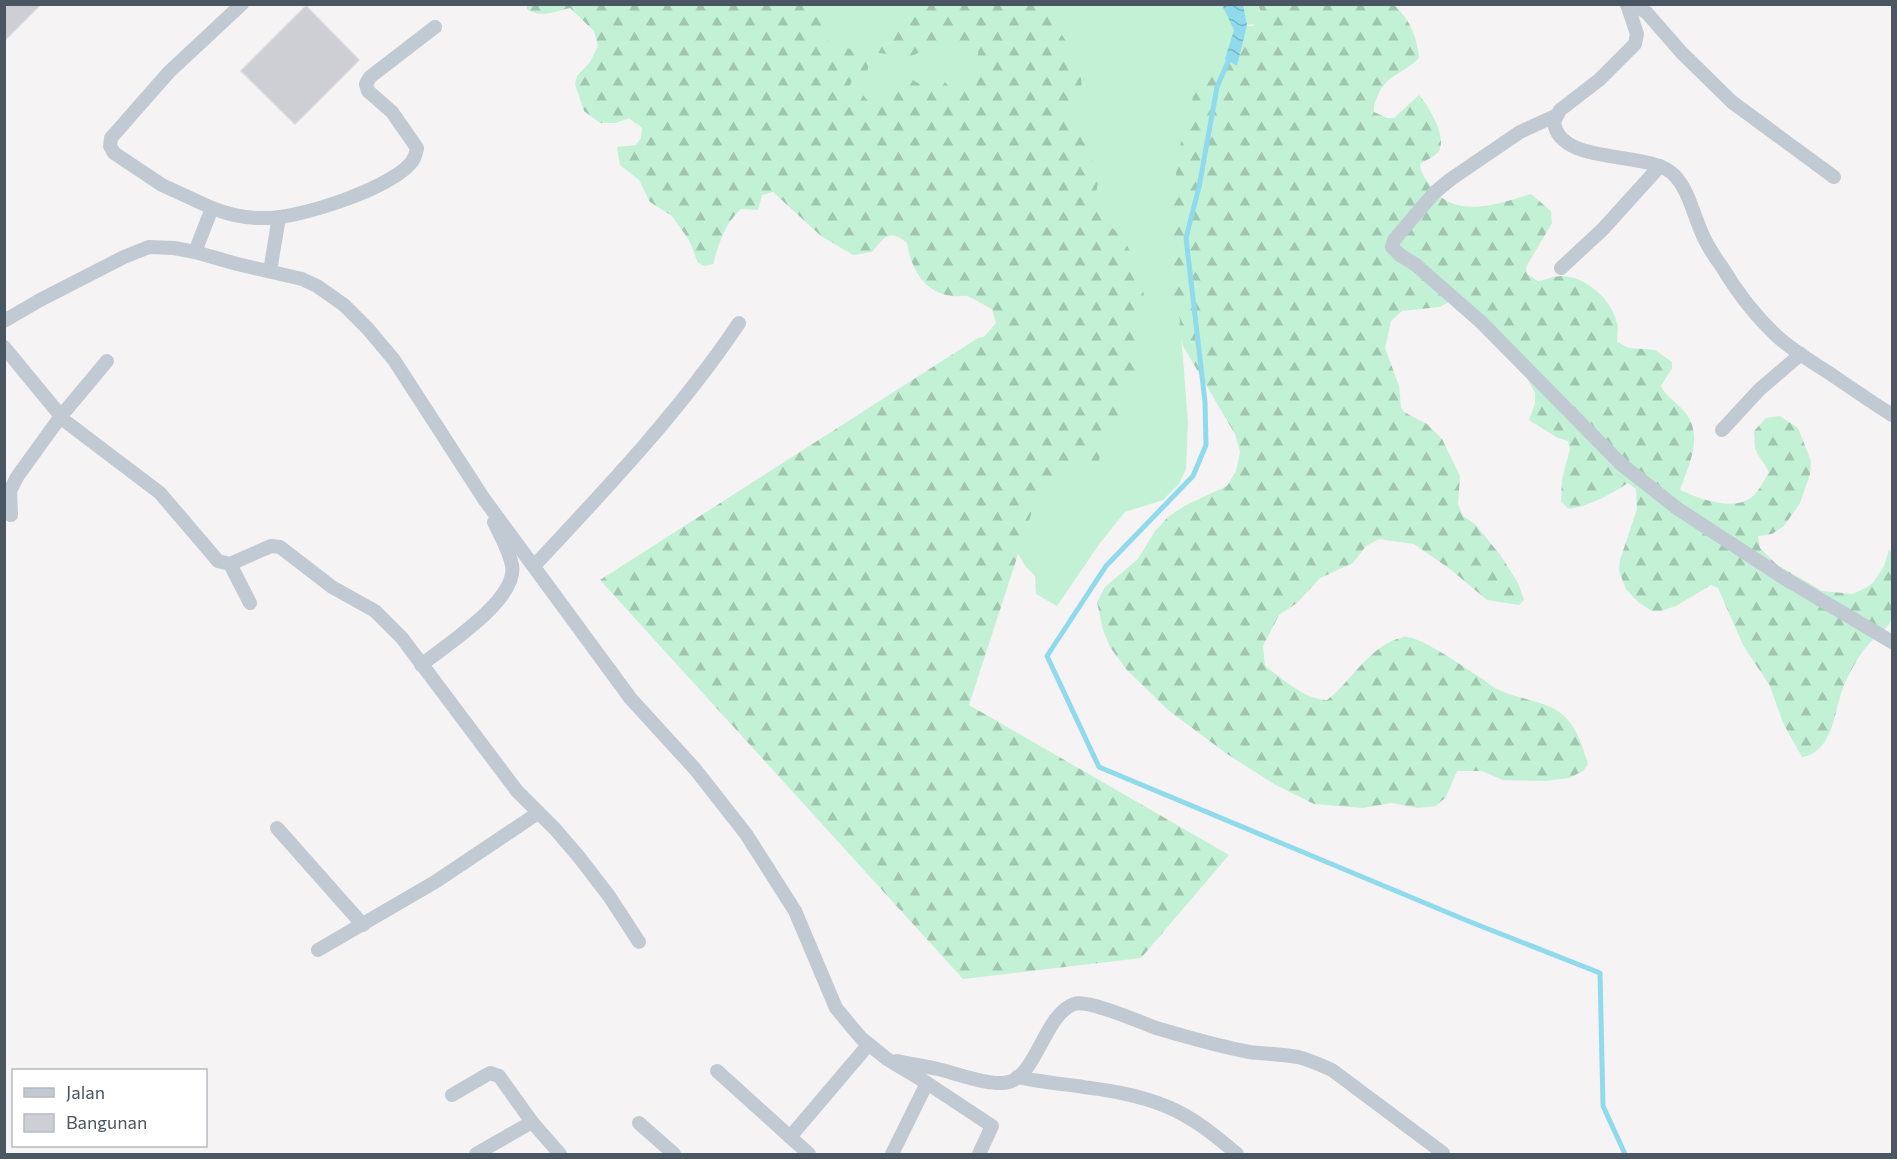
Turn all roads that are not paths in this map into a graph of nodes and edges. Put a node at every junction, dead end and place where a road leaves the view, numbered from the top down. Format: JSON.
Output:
{"nodes":[{"id":1,"x":242,"y":4,"type":"edge"},
{"id":2,"x":1627,"y":5,"type":"edge"},
{"id":3,"x":435,"y":27,"type":"dead end"},
{"id":4,"x":1555,"y":116,"type":"junction"},
{"id":5,"x":1660,"y":166,"type":"junction"},
{"id":6,"x":1834,"y":177,"type":"dead end"},
{"id":7,"x":212,"y":208,"type":"junction"},
{"id":8,"x":279,"y":217,"type":"junction"},
{"id":9,"x":195,"y":252,"type":"junction"},
{"id":10,"x":1561,"y":268,"type":"dead end"},
{"id":11,"x":270,"y":272,"type":"junction"},
{"id":12,"x":4,"y":321,"type":"edge"},
{"id":13,"x":739,"y":323,"type":"dead end"},
{"id":14,"x":4,"y":348,"type":"edge"},
{"id":15,"x":1801,"y":354,"type":"junction"},
{"id":16,"x":107,"y":361,"type":"dead end"},
{"id":17,"x":1893,"y":415,"type":"edge"},
{"id":18,"x":61,"y":416,"type":"junction"},
{"id":19,"x":1722,"y":430,"type":"dead end"},
{"id":20,"x":484,"y":499,"type":"junction"},
{"id":21,"x":11,"y":515,"type":"dead end"},
{"id":22,"x":230,"y":564,"type":"junction"},
{"id":23,"x":534,"y":566,"type":"junction"},
{"id":24,"x":250,"y":603,"type":"dead end"},
{"id":25,"x":1893,"y":642,"type":"edge"},
{"id":26,"x":421,"y":665,"type":"junction"},
{"id":27,"x":538,"y":813,"type":"junction"},
{"id":28,"x":277,"y":828,"type":"dead end"},
{"id":29,"x":363,"y":925,"type":"junction"},
{"id":30,"x":639,"y":942,"type":"dead end"},
{"id":31,"x":318,"y":950,"type":"dead end"},
{"id":32,"x":869,"y":1044,"type":"junction"},
{"id":33,"x":887,"y":1059,"type":"junction"},
{"id":34,"x":717,"y":1071,"type":"dead end"},
{"id":35,"x":1017,"y":1077,"type":"junction"},
{"id":36,"x":927,"y":1083,"type":"junction"},
{"id":37,"x":452,"y":1095,"type":"dead end"},
{"id":38,"x":532,"y":1122,"type":"junction"},
{"id":39,"x":639,"y":1123,"type":"dead end"},
{"id":40,"x":790,"y":1137,"type":"junction"},
{"id":41,"x":1443,"y":1153,"type":"edge"},
{"id":42,"x":476,"y":1155,"type":"edge"},
{"id":43,"x":560,"y":1155,"type":"edge"},
{"id":44,"x":674,"y":1155,"type":"edge"},
{"id":45,"x":809,"y":1155,"type":"edge"},
{"id":46,"x":892,"y":1155,"type":"edge"},
{"id":47,"x":979,"y":1155,"type":"edge"},
{"id":48,"x":1237,"y":1155,"type":"edge"}],
"edges":[{"from":1,"to":7,"type":"street"},
{"from":2,"to":4,"type":"street"},
{"from":2,"to":6,"type":"street"},
{"from":3,"to":8,"type":"street"},
{"from":4,"to":5,"type":"street"},
{"from":4,"to":25,"type":"street"},
{"from":5,"to":10,"type":"street"},
{"from":5,"to":15,"type":"street"},
{"from":7,"to":8,"type":"street"},
{"from":7,"to":9,"type":"street"},
{"from":8,"to":11,"type":"street"},
{"from":9,"to":11,"type":"street"},
{"from":9,"to":12,"type":"street"},
{"from":11,"to":20,"type":"street"},
{"from":13,"to":23,"type":"street"},
{"from":14,"to":18,"type":"street"},
{"from":15,"to":17,"type":"street"},
{"from":15,"to":19,"type":"street"},
{"from":16,"to":18,"type":"street"},
{"from":18,"to":21,"type":"street"},
{"from":18,"to":22,"type":"street"},
{"from":20,"to":23,"type":"street"},
{"from":20,"to":26,"type":"street"},
{"from":22,"to":24,"type":"street"},
{"from":22,"to":26,"type":"street"},
{"from":23,"to":32,"type":"street"},
{"from":26,"to":27,"type":"street"},
{"from":27,"to":29,"type":"street"},
{"from":27,"to":30,"type":"street"},
{"from":28,"to":29,"type":"street"},
{"from":29,"to":31,"type":"street"},
{"from":32,"to":33,"type":"street"},
{"from":32,"to":40,"type":"street"},
{"from":33,"to":35,"type":"street"},
{"from":33,"to":36,"type":"street"},
{"from":34,"to":40,"type":"street"},
{"from":35,"to":41,"type":"street"},
{"from":35,"to":48,"type":"street"},
{"from":36,"to":46,"type":"street"},
{"from":36,"to":47,"type":"street"},
{"from":37,"to":38,"type":"street"},
{"from":38,"to":42,"type":"street"},
{"from":38,"to":43,"type":"street"},
{"from":39,"to":44,"type":"street"},
{"from":40,"to":45,"type":"street"}]}
